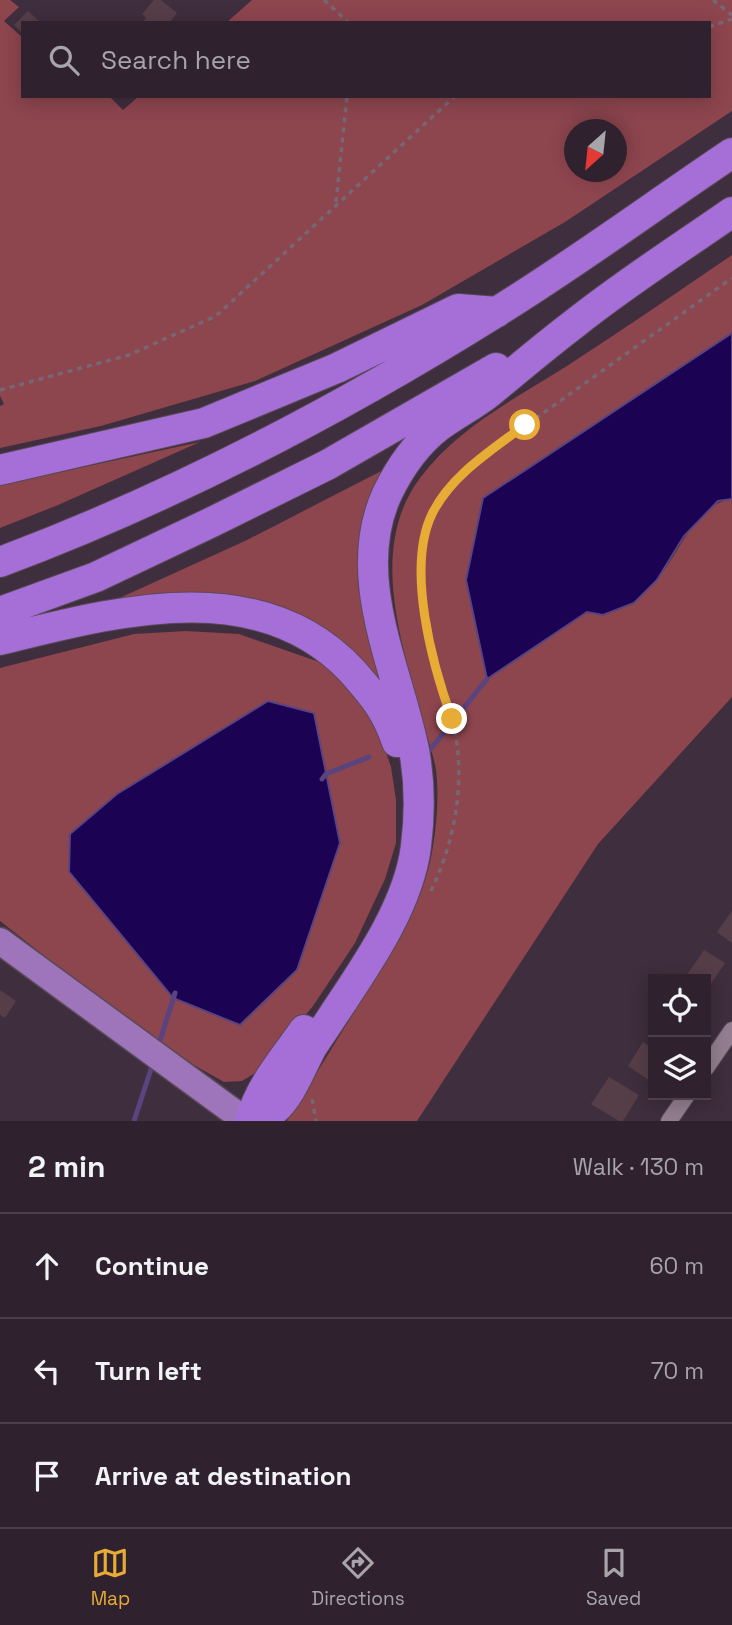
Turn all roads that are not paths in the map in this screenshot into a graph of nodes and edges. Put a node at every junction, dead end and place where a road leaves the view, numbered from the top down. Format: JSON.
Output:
{"nodes":[{"id":1,"x":732,"y":153,"type":"edge"},
{"id":2,"x":732,"y":212,"type":"edge"},
{"id":3,"x":496,"y":312,"type":"junction"},
{"id":4,"x":576,"y":322,"type":"junction"},
{"id":5,"x":0,"y":470,"type":"edge"},
{"id":6,"x":0,"y":562,"type":"edge"},
{"id":7,"x":0,"y":612,"type":"edge"},
{"id":8,"x":0,"y":640,"type":"edge"},
{"id":9,"x":6,"y":946,"type":"edge"},
{"id":10,"x":732,"y":1030,"type":"edge"},
{"id":11,"x":711,"y":1061,"type":"edge"},
{"id":12,"x":684,"y":1100,"type":"edge"},
{"id":13,"x":250,"y":1121,"type":"edge"},
{"id":14,"x":669,"y":1121,"type":"edge"}],
"edges":[{"from":1,"to":3,"type":"highway"},
{"from":2,"to":4,"type":"highway"},
{"from":3,"to":5,"type":"highway"},
{"from":3,"to":6,"type":"highway"},
{"from":4,"to":7,"type":"highway"},
{"from":4,"to":13,"type":"highway"},
{"from":8,"to":13,"type":"highway"},
{"from":9,"to":13,"type":"main road"},
{"from":10,"to":11,"type":"street"},
{"from":12,"to":14,"type":"street"}]}
